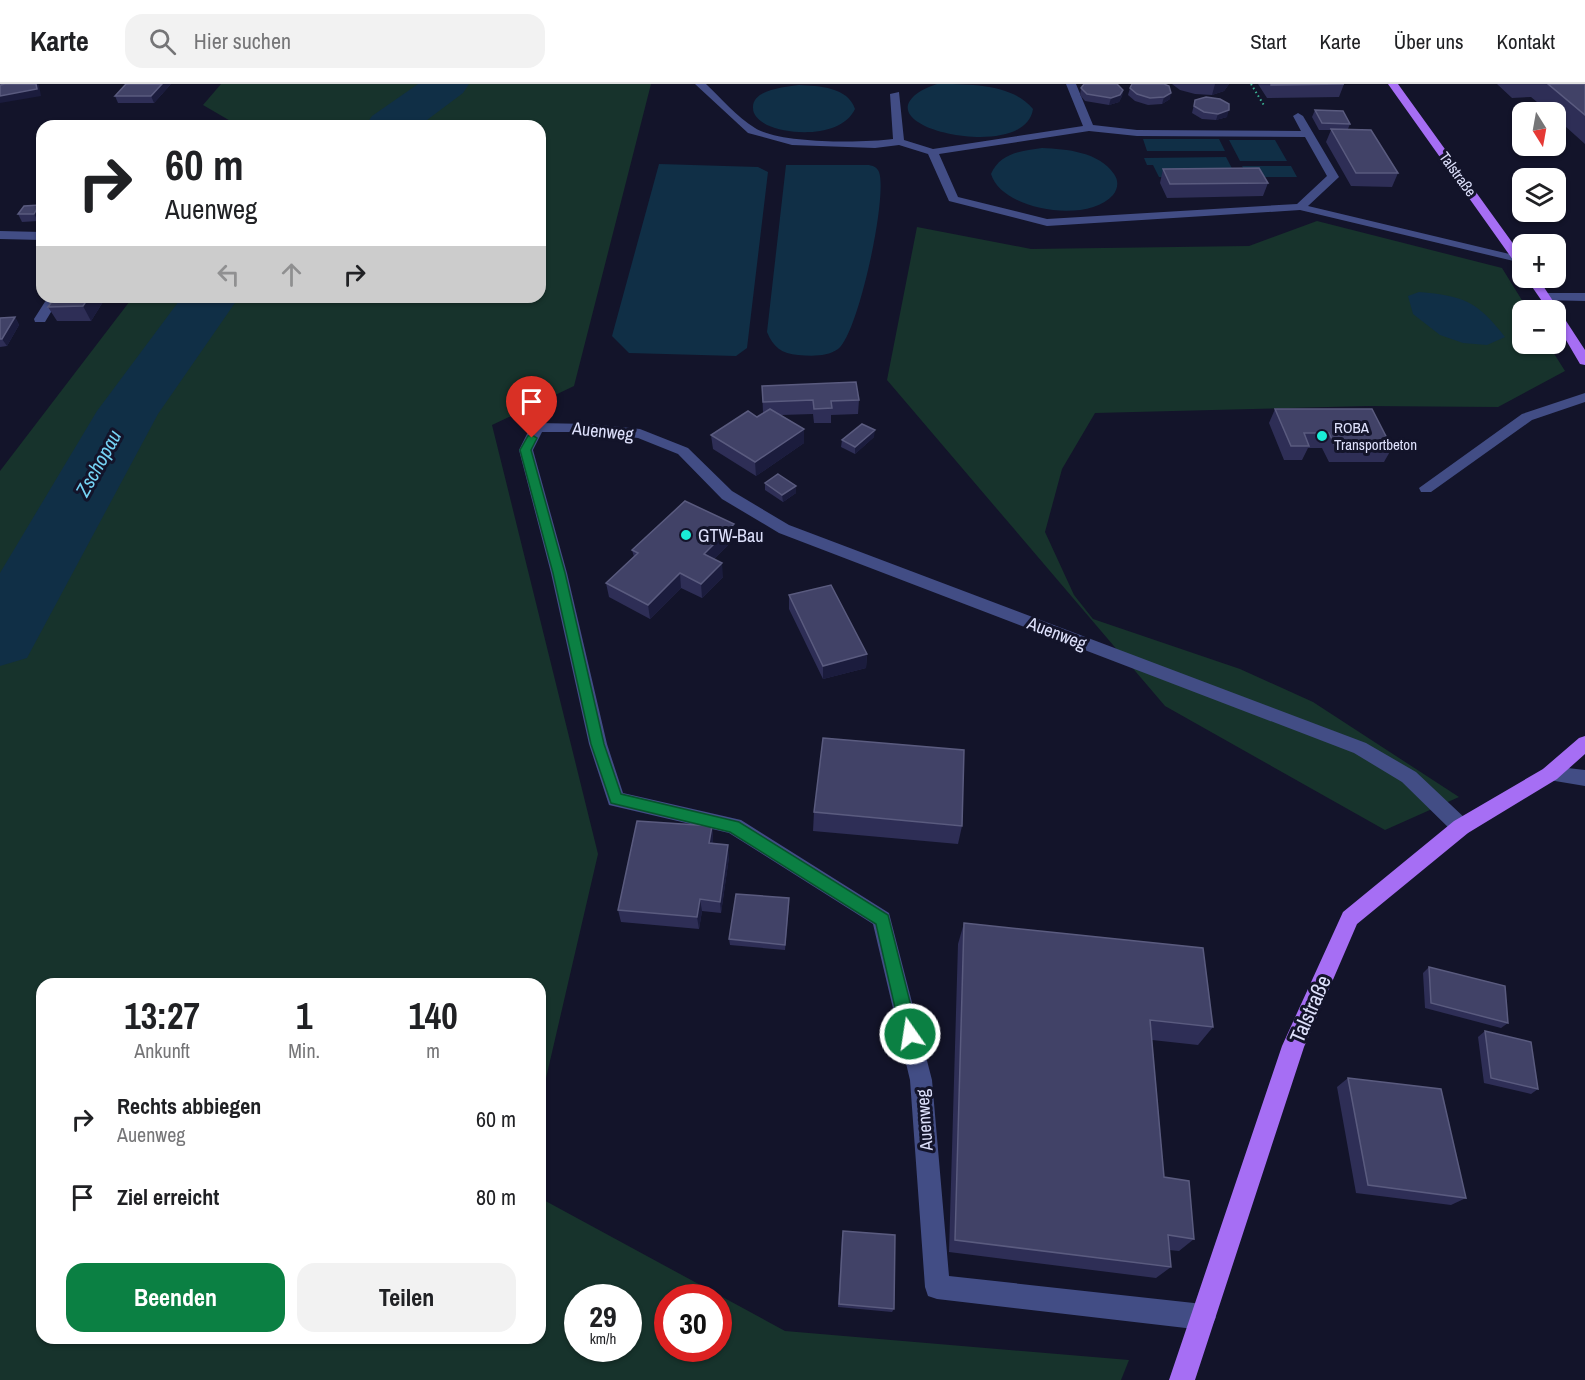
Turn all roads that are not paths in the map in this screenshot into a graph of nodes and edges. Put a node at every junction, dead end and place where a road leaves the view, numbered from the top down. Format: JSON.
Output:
{"nodes":[{"id":1,"x":700,"y":84,"type":"edge"},
{"id":2,"x":1071,"y":84,"type":"edge"},
{"id":3,"x":1394,"y":84,"type":"edge"},
{"id":4,"x":895,"y":94,"type":"dead end"},
{"id":5,"x":1298,"y":116,"type":"dead end"},
{"id":6,"x":1089,"y":128,"type":"junction"},
{"id":7,"x":1308,"y":134,"type":"junction"},
{"id":8,"x":899,"y":142,"type":"junction"},
{"id":9,"x":933,"y":152,"type":"junction"},
{"id":10,"x":1300,"y":207,"type":"junction"},
{"id":11,"x":0,"y":235,"type":"edge"},
{"id":12,"x":36,"y":236,"type":"edge"},
{"id":13,"x":1512,"y":249,"type":"edge"},
{"id":14,"x":1512,"y":260,"type":"edge"},
{"id":15,"x":1539,"y":288,"type":"edge"},
{"id":16,"x":1546,"y":297,"type":"junction"},
{"id":17,"x":1585,"y":297,"type":"edge"},
{"id":18,"x":1548,"y":300,"type":"edge"},
{"id":19,"x":50,"y":303,"type":"edge"},
{"id":20,"x":40,"y":319,"type":"dead end"},
{"id":21,"x":1566,"y":330,"type":"edge"},
{"id":22,"x":1585,"y":361,"type":"edge"},
{"id":23,"x":1585,"y":397,"type":"edge"},
{"id":24,"x":1426,"y":489,"type":"dead end"},
{"id":25,"x":1585,"y":743,"type":"edge"},
{"id":26,"x":1550,"y":774,"type":"junction"},
{"id":27,"x":1585,"y":778,"type":"edge"},
{"id":28,"x":1461,"y":827,"type":"junction"},
{"id":29,"x":1203,"y":1317,"type":"junction"},
{"id":30,"x":1182,"y":1380,"type":"edge"}],
"edges":[{"from":1,"to":8,"type":"street"},
{"from":2,"to":6,"type":"street"},
{"from":3,"to":13,"type":"main road","name":"Talstraße"},
{"from":4,"to":8,"type":"street"},
{"from":5,"to":7,"type":"street"},
{"from":6,"to":7,"type":"street"},
{"from":6,"to":9,"type":"street"},
{"from":7,"to":10,"type":"street"},
{"from":8,"to":9,"type":"street"},
{"from":9,"to":10,"type":"street"},
{"from":10,"to":14,"type":"street"},
{"from":11,"to":12,"type":"street"},
{"from":15,"to":16,"type":"main road"},
{"from":16,"to":17,"type":"street"},
{"from":16,"to":18,"type":"main road"},
{"from":19,"to":20,"type":"street"},
{"from":21,"to":22,"type":"main road"},
{"from":23,"to":24,"type":"street"},
{"from":25,"to":26,"type":"main road","name":"Talstraße"},
{"from":26,"to":27,"type":"street"},
{"from":26,"to":28,"type":"main road","name":"Talstraße"},
{"from":28,"to":29,"type":"main road","name":"Talstraße"},
{"from":28,"to":29,"type":"street","name":"Auenweg"},
{"from":29,"to":30,"type":"main road","name":"Talstraße"}]}
